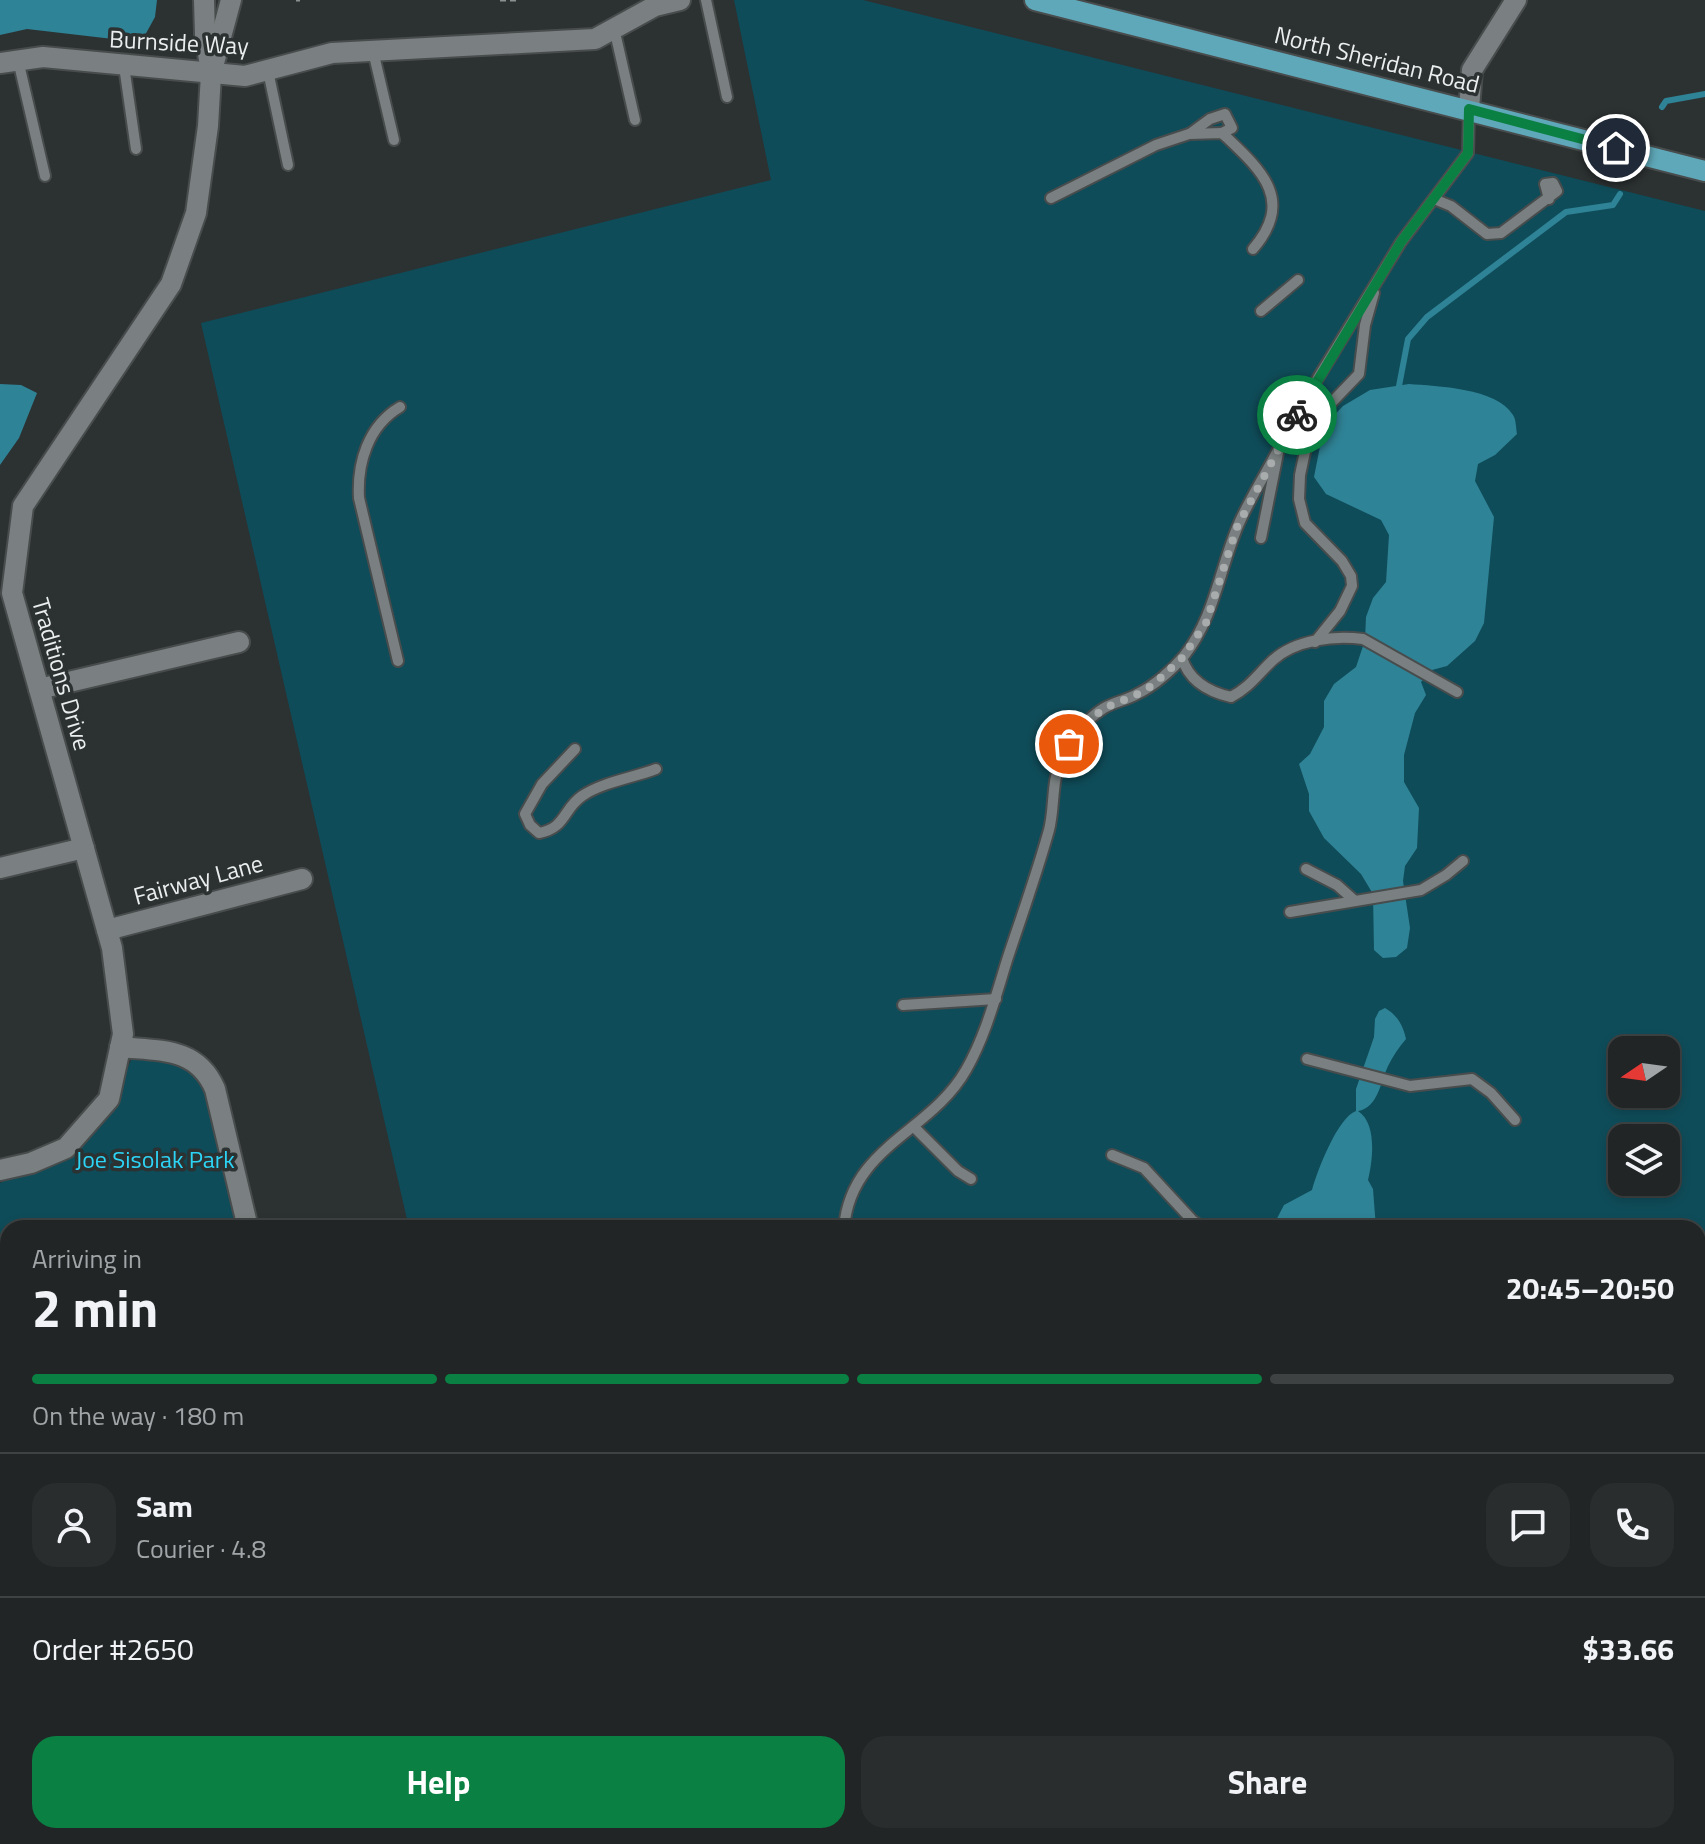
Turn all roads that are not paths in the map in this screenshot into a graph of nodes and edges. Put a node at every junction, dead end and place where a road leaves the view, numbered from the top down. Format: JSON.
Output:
{"nodes":[{"id":1,"x":204,"y":0,"type":"edge"},
{"id":2,"x":231,"y":0,"type":"edge"},
{"id":3,"x":680,"y":0,"type":"edge"},
{"id":4,"x":706,"y":0,"type":"edge"},
{"id":5,"x":1035,"y":0,"type":"edge"},
{"id":6,"x":1516,"y":0,"type":"edge"},
{"id":7,"x":614,"y":28,"type":"junction"},
{"id":8,"x":373,"y":51,"type":"junction"},
{"id":9,"x":9,"y":61,"type":"edge"},
{"id":10,"x":124,"y":66,"type":"junction"},
{"id":11,"x":268,"y":71,"type":"junction"},
{"id":12,"x":211,"y":74,"type":"junction"},
{"id":13,"x":727,"y":97,"type":"dead end"},
{"id":14,"x":1469,"y":109,"type":"junction"},
{"id":15,"x":635,"y":120,"type":"dead end"},
{"id":16,"x":1222,"y":133,"type":"junction"},
{"id":17,"x":1189,"y":134,"type":"junction"},
{"id":18,"x":394,"y":140,"type":"dead end"},
{"id":19,"x":136,"y":149,"type":"dead end"},
{"id":20,"x":288,"y":165,"type":"dead end"},
{"id":21,"x":1705,"y":171,"type":"edge"},
{"id":22,"x":45,"y":176,"type":"dead end"},
{"id":23,"x":1051,"y":198,"type":"dead end"},
{"id":24,"x":1434,"y":199,"type":"junction"},
{"id":25,"x":1549,"y":199,"type":"dead end"},
{"id":26,"x":1253,"y":249,"type":"dead end"},
{"id":27,"x":1298,"y":280,"type":"dead end"},
{"id":28,"x":1375,"y":285,"type":"junction"},
{"id":29,"x":1261,"y":311,"type":"dead end"},
{"id":30,"x":400,"y":407,"type":"dead end"},
{"id":31,"x":1279,"y":448,"type":"junction"},
{"id":32,"x":1261,"y":538,"type":"dead end"},
{"id":33,"x":9,"y":616,"type":"edge"},
{"id":34,"x":239,"y":642,"type":"dead end"},
{"id":35,"x":1315,"y":642,"type":"junction"},
{"id":36,"x":1182,"y":658,"type":"junction"},
{"id":37,"x":398,"y":661,"type":"dead end"},
{"id":38,"x":39,"y":689,"type":"junction"},
{"id":39,"x":1457,"y":692,"type":"dead end"},
{"id":40,"x":575,"y":749,"type":"dead end"},
{"id":41,"x":656,"y":769,"type":"dead end"},
{"id":42,"x":84,"y":848,"type":"junction"},
{"id":43,"x":1463,"y":861,"type":"dead end"},
{"id":44,"x":0,"y":868,"type":"edge"},
{"id":45,"x":1306,"y":869,"type":"dead end"},
{"id":46,"x":302,"y":879,"type":"dead end"},
{"id":47,"x":1355,"y":901,"type":"junction"},
{"id":48,"x":1290,"y":912,"type":"dead end"},
{"id":49,"x":107,"y":930,"type":"junction"},
{"id":50,"x":996,"y":999,"type":"junction"},
{"id":51,"x":903,"y":1005,"type":"dead end"},
{"id":52,"x":120,"y":1047,"type":"junction"},
{"id":53,"x":1307,"y":1059,"type":"dead end"},
{"id":54,"x":1515,"y":1120,"type":"dead end"},
{"id":55,"x":914,"y":1127,"type":"junction"},
{"id":56,"x":1112,"y":1155,"type":"dead end"},
{"id":57,"x":0,"y":1170,"type":"edge"},
{"id":58,"x":971,"y":1179,"type":"dead end"},
{"id":59,"x":246,"y":1220,"type":"edge"},
{"id":60,"x":845,"y":1220,"type":"edge"},
{"id":61,"x":1192,"y":1220,"type":"edge"}],
"edges":[{"from":1,"to":12,"type":"street","name":"Traditions Drive"},
{"from":2,"to":12,"type":"street","name":"Traditions Drive"},
{"from":3,"to":7,"type":"street","name":"Burnside Way"},
{"from":4,"to":13,"type":"lane"},
{"from":5,"to":14,"type":"main road","name":"North Sheridan Road"},
{"from":6,"to":14,"type":"street"},
{"from":7,"to":8,"type":"street","name":"Burnside Way"},
{"from":7,"to":15,"type":"lane"},
{"from":8,"to":11,"type":"street","name":"Burnside Way"},
{"from":8,"to":18,"type":"lane"},
{"from":9,"to":10,"type":"street","name":"Burnside Way"},
{"from":9,"to":22,"type":"lane"},
{"from":10,"to":12,"type":"street","name":"Burnside Way"},
{"from":10,"to":19,"type":"lane"},
{"from":11,"to":12,"type":"street","name":"Burnside Way"},
{"from":11,"to":20,"type":"lane"},
{"from":12,"to":33,"type":"street","name":"Traditions Drive"},
{"from":14,"to":21,"type":"main road","name":"North Sheridan Road"},
{"from":14,"to":24,"type":"lane"},
{"from":16,"to":17,"type":"lane"},
{"from":16,"to":17,"type":"lane"},
{"from":16,"to":26,"type":"lane"},
{"from":17,"to":23,"type":"lane"},
{"from":24,"to":25,"type":"lane"},
{"from":24,"to":28,"type":"lane"},
{"from":27,"to":29,"type":"lane"},
{"from":28,"to":31,"type":"lane"},
{"from":28,"to":35,"type":"lane"},
{"from":30,"to":37,"type":"lane"},
{"from":31,"to":32,"type":"lane"},
{"from":31,"to":36,"type":"lane"},
{"from":33,"to":38,"type":"street","name":"Traditions Drive"},
{"from":34,"to":38,"type":"street"},
{"from":35,"to":36,"type":"lane"},
{"from":35,"to":39,"type":"lane"},
{"from":36,"to":50,"type":"lane"},
{"from":38,"to":42,"type":"street","name":"Traditions Drive"},
{"from":40,"to":41,"type":"lane"},
{"from":42,"to":44,"type":"street"},
{"from":42,"to":49,"type":"street","name":"Traditions Drive"},
{"from":43,"to":47,"type":"lane"},
{"from":45,"to":47,"type":"lane"},
{"from":46,"to":49,"type":"street","name":"Fairway Lane"},
{"from":47,"to":48,"type":"lane"},
{"from":49,"to":52,"type":"street","name":"Traditions Drive"},
{"from":50,"to":51,"type":"lane"},
{"from":50,"to":55,"type":"lane"},
{"from":52,"to":57,"type":"street","name":"Traditions Drive"},
{"from":52,"to":59,"type":"street"},
{"from":53,"to":54,"type":"lane"},
{"from":55,"to":58,"type":"lane"},
{"from":55,"to":60,"type":"lane"},
{"from":56,"to":61,"type":"lane"}]}
